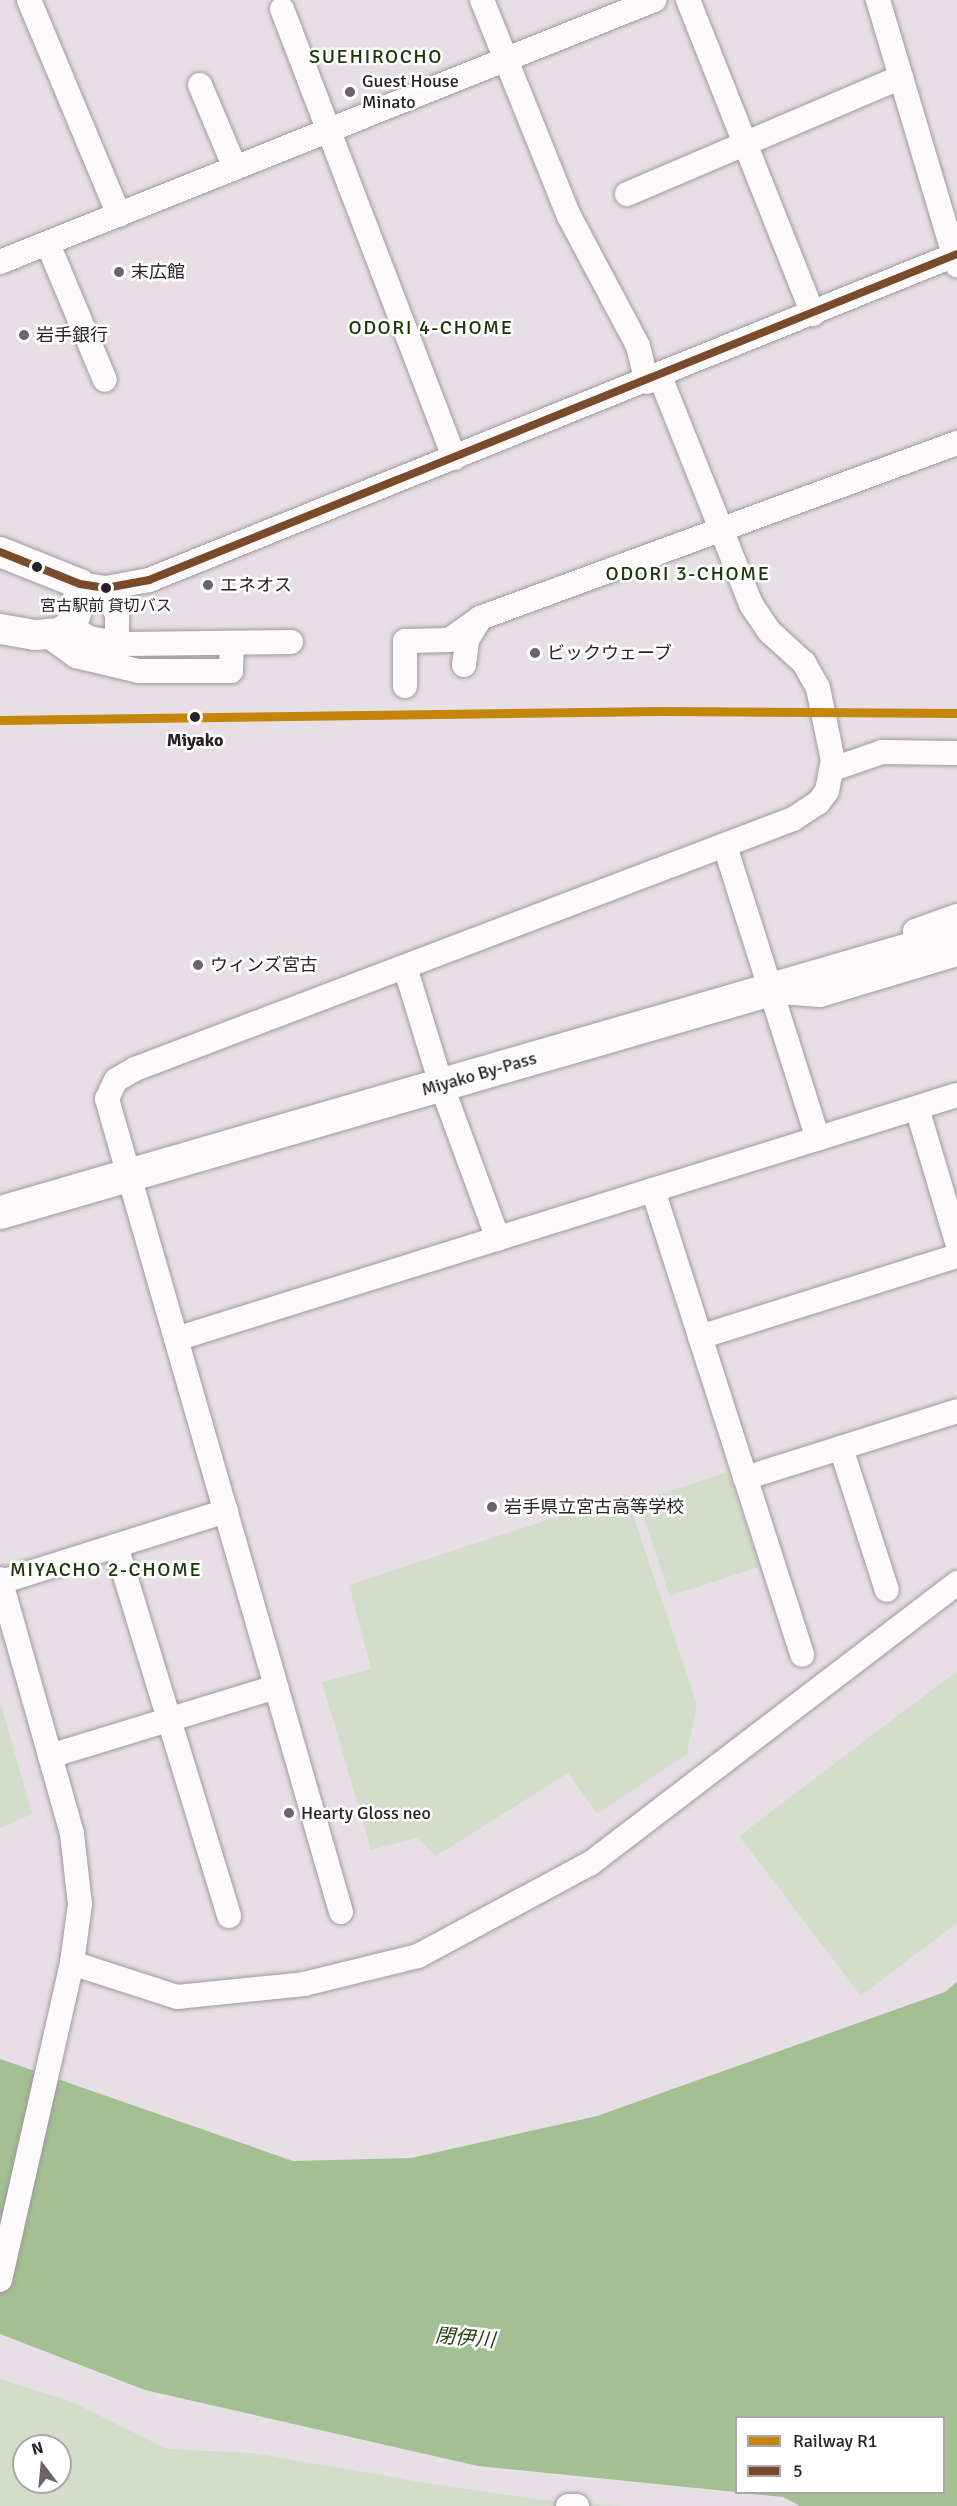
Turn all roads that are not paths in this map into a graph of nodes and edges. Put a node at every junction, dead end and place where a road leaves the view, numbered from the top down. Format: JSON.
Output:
{"nodes":[{"id":1,"x":29,"y":0,"type":"edge"},
{"id":2,"x":482,"y":0,"type":"edge"},
{"id":3,"x":654,"y":0,"type":"edge"},
{"id":4,"x":688,"y":0,"type":"edge"},
{"id":5,"x":878,"y":0,"type":"edge"},
{"id":6,"x":282,"y":9,"type":"dead end"},
{"id":7,"x":507,"y":60,"type":"junction"},
{"id":8,"x":901,"y":77,"type":"junction"},
{"id":9,"x":200,"y":85,"type":"dead end"},
{"id":10,"x":330,"y":131,"type":"junction"},
{"id":11,"x":748,"y":143,"type":"junction"},
{"id":12,"x":235,"y":168,"type":"junction"},
{"id":13,"x":627,"y":194,"type":"dead end"},
{"id":14,"x":119,"y":215,"type":"junction"},
{"id":15,"x":48,"y":244,"type":"junction"},
{"id":16,"x":956,"y":258,"type":"edge"},
{"id":17,"x":0,"y":262,"type":"edge"},
{"id":18,"x":813,"y":314,"type":"junction"},
{"id":19,"x":654,"y":379,"type":"junction"},
{"id":20,"x":105,"y":380,"type":"dead end"},
{"id":21,"x":957,"y":443,"type":"edge"},
{"id":22,"x":454,"y":458,"type":"junction"},
{"id":23,"x":719,"y":528,"type":"junction"},
{"id":24,"x":0,"y":552,"type":"edge"},
{"id":25,"x":93,"y":586,"type":"junction"},
{"id":26,"x":480,"y":618,"type":"junction"},
{"id":27,"x":0,"y":629,"type":"edge"},
{"id":28,"x":58,"y":631,"type":"junction"},
{"id":29,"x":291,"y":642,"type":"dead end"},
{"id":30,"x":117,"y":643,"type":"junction"},
{"id":31,"x":232,"y":643,"type":"junction"},
{"id":32,"x":464,"y":665,"type":"dead end"},
{"id":33,"x":405,"y":686,"type":"dead end"},
{"id":34,"x":957,"y":753,"type":"edge"},
{"id":35,"x":832,"y":769,"type":"junction"},
{"id":36,"x":725,"y":846,"type":"junction"},
{"id":37,"x":957,"y":916,"type":"edge"},
{"id":38,"x":957,"y":935,"type":"edge"},
{"id":39,"x":957,"y":954,"type":"edge"},
{"id":40,"x":405,"y":967,"type":"junction"},
{"id":41,"x":770,"y":992,"type":"junction"},
{"id":42,"x":441,"y":1084,"type":"junction"},
{"id":43,"x":957,"y":1095,"type":"edge"},
{"id":44,"x":917,"y":1108,"type":"junction"},
{"id":45,"x":818,"y":1139,"type":"junction"},
{"id":46,"x":127,"y":1178,"type":"junction"},
{"id":47,"x":653,"y":1190,"type":"junction"},
{"id":48,"x":0,"y":1212,"type":"edge"},
{"id":49,"x":498,"y":1239,"type":"junction"},
{"id":50,"x":957,"y":1242,"type":"edge"},
{"id":51,"x":957,"y":1256,"type":"edge"},
{"id":52,"x":700,"y":1337,"type":"junction"},
{"id":53,"x":176,"y":1340,"type":"junction"},
{"id":54,"x":957,"y":1411,"type":"edge"},
{"id":55,"x":841,"y":1448,"type":"junction"},
{"id":56,"x":745,"y":1478,"type":"junction"},
{"id":57,"x":225,"y":1511,"type":"junction"},
{"id":58,"x":116,"y":1546,"type":"junction"},
{"id":59,"x":0,"y":1580,"type":"edge"},
{"id":60,"x":957,"y":1582,"type":"edge"},
{"id":61,"x":887,"y":1590,"type":"dead end"},
{"id":62,"x":802,"y":1655,"type":"dead end"},
{"id":63,"x":276,"y":1687,"type":"junction"},
{"id":64,"x":169,"y":1719,"type":"junction"},
{"id":65,"x":50,"y":1756,"type":"junction"},
{"id":66,"x":341,"y":1912,"type":"dead end"},
{"id":67,"x":229,"y":1916,"type":"dead end"},
{"id":68,"x":72,"y":1963,"type":"junction"},
{"id":69,"x":0,"y":2280,"type":"edge"},
{"id":70,"x":568,"y":2506,"type":"edge"},
{"id":71,"x":577,"y":2506,"type":"edge"}],
"edges":[{"from":1,"to":14,"type":"street"},
{"from":2,"to":7,"type":"street"},
{"from":3,"to":7,"type":"street"},
{"from":4,"to":11,"type":"street"},
{"from":5,"to":8,"type":"street"},
{"from":6,"to":10,"type":"street"},
{"from":7,"to":10,"type":"street"},
{"from":7,"to":19,"type":"street"},
{"from":8,"to":11,"type":"street"},
{"from":8,"to":16,"type":"street"},
{"from":9,"to":12,"type":"street"},
{"from":10,"to":12,"type":"street"},
{"from":10,"to":22,"type":"street"},
{"from":11,"to":13,"type":"street"},
{"from":11,"to":18,"type":"street"},
{"from":12,"to":14,"type":"street"},
{"from":14,"to":15,"type":"street"},
{"from":15,"to":17,"type":"street"},
{"from":15,"to":20,"type":"street"},
{"from":16,"to":18,"type":"street"},
{"from":18,"to":19,"type":"street"},
{"from":19,"to":22,"type":"street"},
{"from":19,"to":23,"type":"street"},
{"from":21,"to":23,"type":"street"},
{"from":22,"to":25,"type":"street"},
{"from":23,"to":26,"type":"street"},
{"from":23,"to":35,"type":"street"},
{"from":24,"to":25,"type":"main road"},
{"from":25,"to":28,"type":"main road"},
{"from":25,"to":30,"type":"street"},
{"from":26,"to":32,"type":"street"},
{"from":26,"to":33,"type":"street"},
{"from":27,"to":28,"type":"main road"},
{"from":28,"to":30,"type":"street"},
{"from":28,"to":31,"type":"street"},
{"from":29,"to":31,"type":"street"},
{"from":30,"to":31,"type":"street"},
{"from":34,"to":35,"type":"street"},
{"from":35,"to":36,"type":"street"},
{"from":36,"to":40,"type":"street"},
{"from":36,"to":41,"type":"street"},
{"from":37,"to":41,"type":"street"},
{"from":38,"to":41,"type":"highway","name":"Miyako By-Pass"},
{"from":39,"to":41,"type":"street"},
{"from":40,"to":42,"type":"street"},
{"from":40,"to":46,"type":"street"},
{"from":41,"to":42,"type":"highway","name":"Miyako By-Pass"},
{"from":41,"to":45,"type":"street"},
{"from":42,"to":46,"type":"highway","name":"Miyako By-Pass"},
{"from":42,"to":49,"type":"street"},
{"from":43,"to":44,"type":"street"},
{"from":44,"to":45,"type":"street"},
{"from":44,"to":50,"type":"street"},
{"from":45,"to":47,"type":"street"},
{"from":46,"to":48,"type":"highway","name":"Miyako By-Pass"},
{"from":46,"to":53,"type":"street"},
{"from":47,"to":49,"type":"street"},
{"from":47,"to":52,"type":"street"},
{"from":49,"to":53,"type":"street"},
{"from":51,"to":52,"type":"street"},
{"from":52,"to":56,"type":"street"},
{"from":53,"to":57,"type":"street"},
{"from":54,"to":55,"type":"street"},
{"from":55,"to":56,"type":"street"},
{"from":55,"to":61,"type":"street"},
{"from":56,"to":62,"type":"street"},
{"from":57,"to":58,"type":"street"},
{"from":57,"to":63,"type":"street"},
{"from":58,"to":59,"type":"street"},
{"from":58,"to":64,"type":"street"},
{"from":59,"to":65,"type":"street"},
{"from":60,"to":68,"type":"street"},
{"from":63,"to":64,"type":"street"},
{"from":63,"to":66,"type":"street"},
{"from":64,"to":65,"type":"street"},
{"from":64,"to":67,"type":"street"},
{"from":65,"to":68,"type":"street"},
{"from":68,"to":69,"type":"street"},
{"from":70,"to":71,"type":"street"}]}
